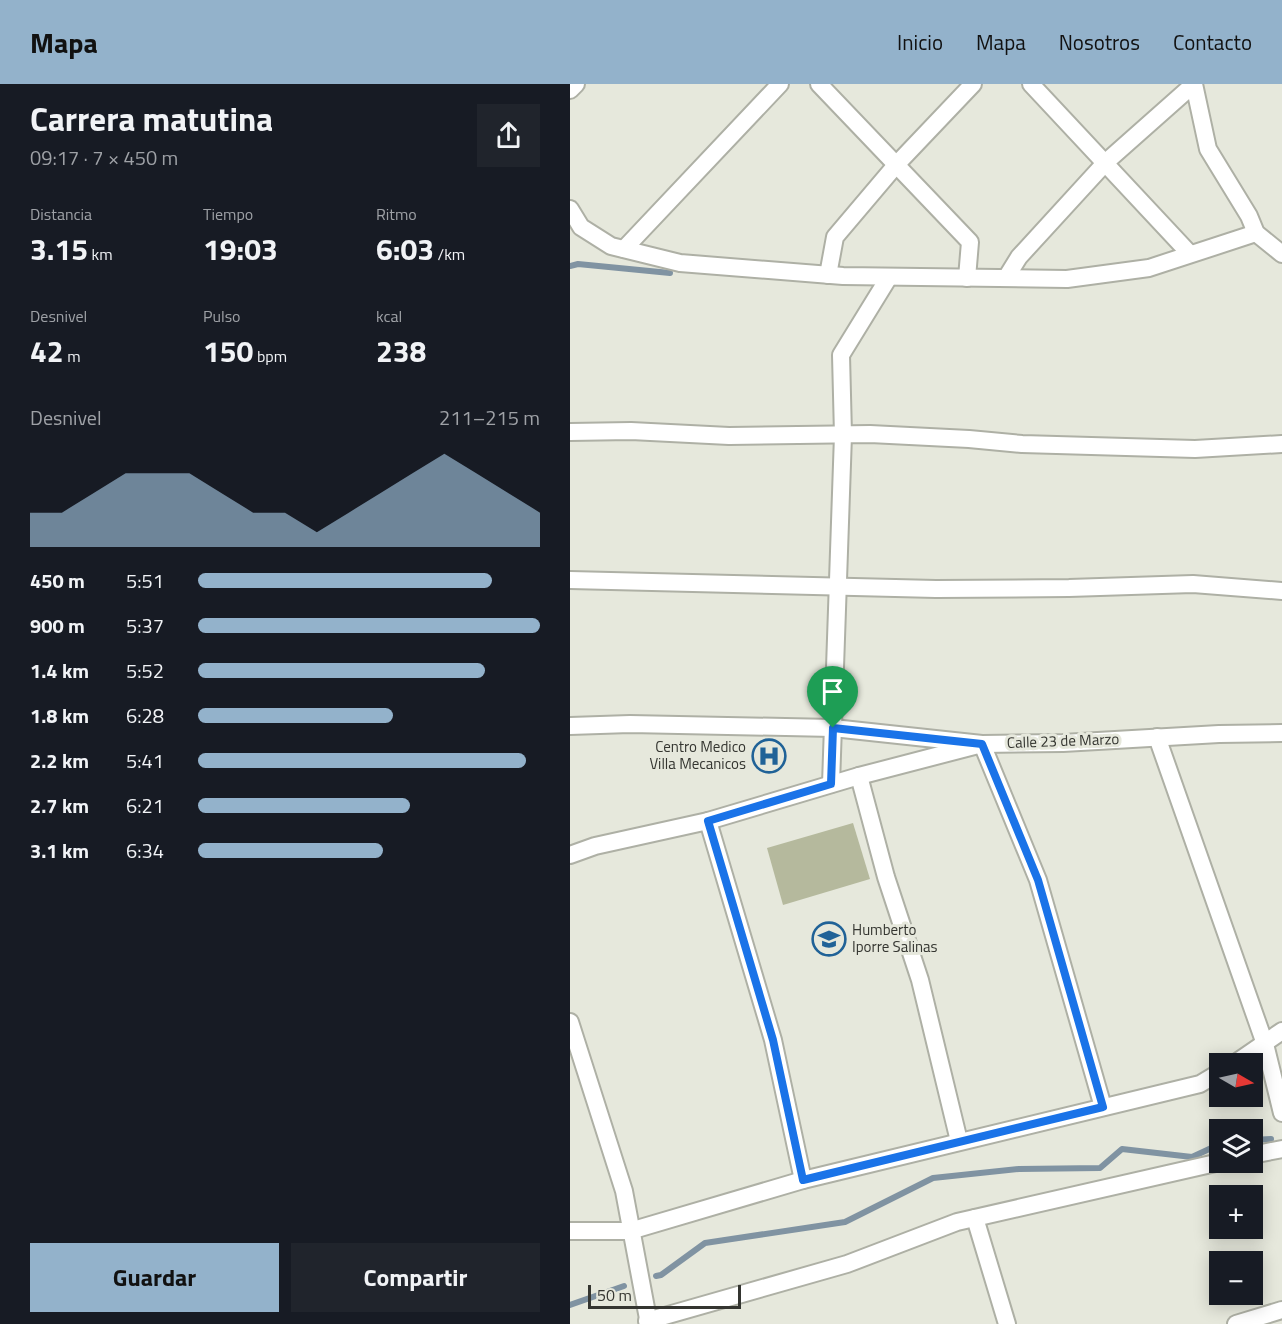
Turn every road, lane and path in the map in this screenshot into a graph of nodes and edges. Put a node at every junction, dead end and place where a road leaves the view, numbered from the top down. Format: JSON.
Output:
{"nodes":[{"id":1,"x":576,"y":84,"type":"edge"},
{"id":2,"x":780,"y":84,"type":"edge"},
{"id":3,"x":819,"y":84,"type":"edge"},
{"id":4,"x":973,"y":84,"type":"edge"},
{"id":5,"x":1031,"y":84,"type":"edge"},
{"id":6,"x":1194,"y":84,"type":"edge"},
{"id":7,"x":570,"y":90,"type":"edge"},
{"id":8,"x":1106,"y":162,"type":"junction"},
{"id":9,"x":896,"y":165,"type":"junction"},
{"id":10,"x":570,"y":209,"type":"edge"},
{"id":11,"x":1256,"y":233,"type":"junction"},
{"id":12,"x":624,"y":249,"type":"junction"},
{"id":13,"x":1190,"y":254,"type":"junction"},
{"id":14,"x":1282,"y":254,"type":"edge"},
{"id":15,"x":828,"y":275,"type":"junction"},
{"id":16,"x":889,"y":277,"type":"junction"},
{"id":17,"x":967,"y":278,"type":"junction"},
{"id":18,"x":1006,"y":278,"type":"junction"},
{"id":19,"x":570,"y":432,"type":"edge"},
{"id":20,"x":843,"y":435,"type":"junction"},
{"id":21,"x":1282,"y":444,"type":"edge"},
{"id":22,"x":570,"y":580,"type":"edge"},
{"id":23,"x":838,"y":588,"type":"junction"},
{"id":24,"x":1282,"y":591,"type":"edge"},
{"id":25,"x":570,"y":726,"type":"edge"},
{"id":26,"x":833,"y":728,"type":"junction"},
{"id":27,"x":1282,"y":733,"type":"edge"},
{"id":28,"x":1157,"y":737,"type":"junction"},
{"id":29,"x":982,"y":744,"type":"junction"},
{"id":30,"x":859,"y":776,"type":"junction"},
{"id":31,"x":831,"y":784,"type":"junction"},
{"id":32,"x":708,"y":821,"type":"junction"},
{"id":33,"x":570,"y":855,"type":"edge"},
{"id":34,"x":570,"y":1022,"type":"edge"},
{"id":35,"x":1282,"y":1031,"type":"edge"},
{"id":36,"x":1265,"y":1044,"type":"junction"},
{"id":37,"x":1251,"y":1053,"type":"edge"},
{"id":38,"x":1209,"y":1079,"type":"edge"},
{"id":39,"x":1103,"y":1107,"type":"junction"},
{"id":40,"x":1282,"y":1113,"type":"edge"},
{"id":41,"x":959,"y":1141,"type":"junction"},
{"id":42,"x":1282,"y":1149,"type":"edge"},
{"id":43,"x":1263,"y":1153,"type":"edge"},
{"id":44,"x":1209,"y":1165,"type":"edge"},
{"id":45,"x":803,"y":1180,"type":"junction"},
{"id":46,"x":975,"y":1218,"type":"junction"},
{"id":47,"x":570,"y":1232,"type":"edge"},
{"id":48,"x":630,"y":1232,"type":"junction"},
{"id":49,"x":1282,"y":1310,"type":"edge"},
{"id":50,"x":648,"y":1323,"type":"edge"},
{"id":51,"x":1007,"y":1324,"type":"edge"},
{"id":52,"x":1236,"y":1324,"type":"edge"}],
"edges":[{"from":1,"to":7,"type":"street"},
{"from":2,"to":12,"type":"street"},
{"from":3,"to":9,"type":"street"},
{"from":4,"to":9,"type":"street"},
{"from":5,"to":8,"type":"street"},
{"from":6,"to":8,"type":"street"},
{"from":6,"to":11,"type":"street"},
{"from":8,"to":13,"type":"street"},
{"from":8,"to":18,"type":"street"},
{"from":9,"to":15,"type":"street"},
{"from":9,"to":17,"type":"street"},
{"from":10,"to":12,"type":"street"},
{"from":11,"to":13,"type":"street"},
{"from":11,"to":14,"type":"street"},
{"from":12,"to":15,"type":"street"},
{"from":13,"to":18,"type":"street"},
{"from":15,"to":16,"type":"street"},
{"from":16,"to":17,"type":"street"},
{"from":16,"to":20,"type":"street"},
{"from":17,"to":18,"type":"street"},
{"from":19,"to":20,"type":"street"},
{"from":20,"to":21,"type":"street"},
{"from":20,"to":23,"type":"street"},
{"from":22,"to":23,"type":"street"},
{"from":23,"to":24,"type":"street"},
{"from":23,"to":26,"type":"street"},
{"from":25,"to":26,"type":"street"},
{"from":26,"to":29,"type":"street"},
{"from":26,"to":31,"type":"street"},
{"from":27,"to":28,"type":"street","name":"Calle 23 de Marzo"},
{"from":28,"to":29,"type":"street","name":"Calle 23 de Marzo"},
{"from":28,"to":36,"type":"street"},
{"from":29,"to":30,"type":"street","name":"Calle 23 de Marzo"},
{"from":29,"to":39,"type":"street"},
{"from":30,"to":31,"type":"street","name":"Calle 23 de Marzo"},
{"from":30,"to":41,"type":"street"},
{"from":31,"to":32,"type":"street","name":"Calle 23 de Marzo"},
{"from":32,"to":33,"type":"street","name":"Calle 23 de Marzo"},
{"from":32,"to":45,"type":"street"},
{"from":34,"to":48,"type":"street"},
{"from":35,"to":36,"type":"street"},
{"from":36,"to":37,"type":"street"},
{"from":36,"to":40,"type":"street"},
{"from":38,"to":39,"type":"street"},
{"from":39,"to":41,"type":"street"},
{"from":41,"to":45,"type":"street"},
{"from":42,"to":43,"type":"street"},
{"from":44,"to":46,"type":"street"},
{"from":45,"to":48,"type":"street"},
{"from":46,"to":50,"type":"street"},
{"from":46,"to":51,"type":"street"},
{"from":47,"to":48,"type":"street"},
{"from":48,"to":50,"type":"street"},
{"from":49,"to":52,"type":"street"}]}
